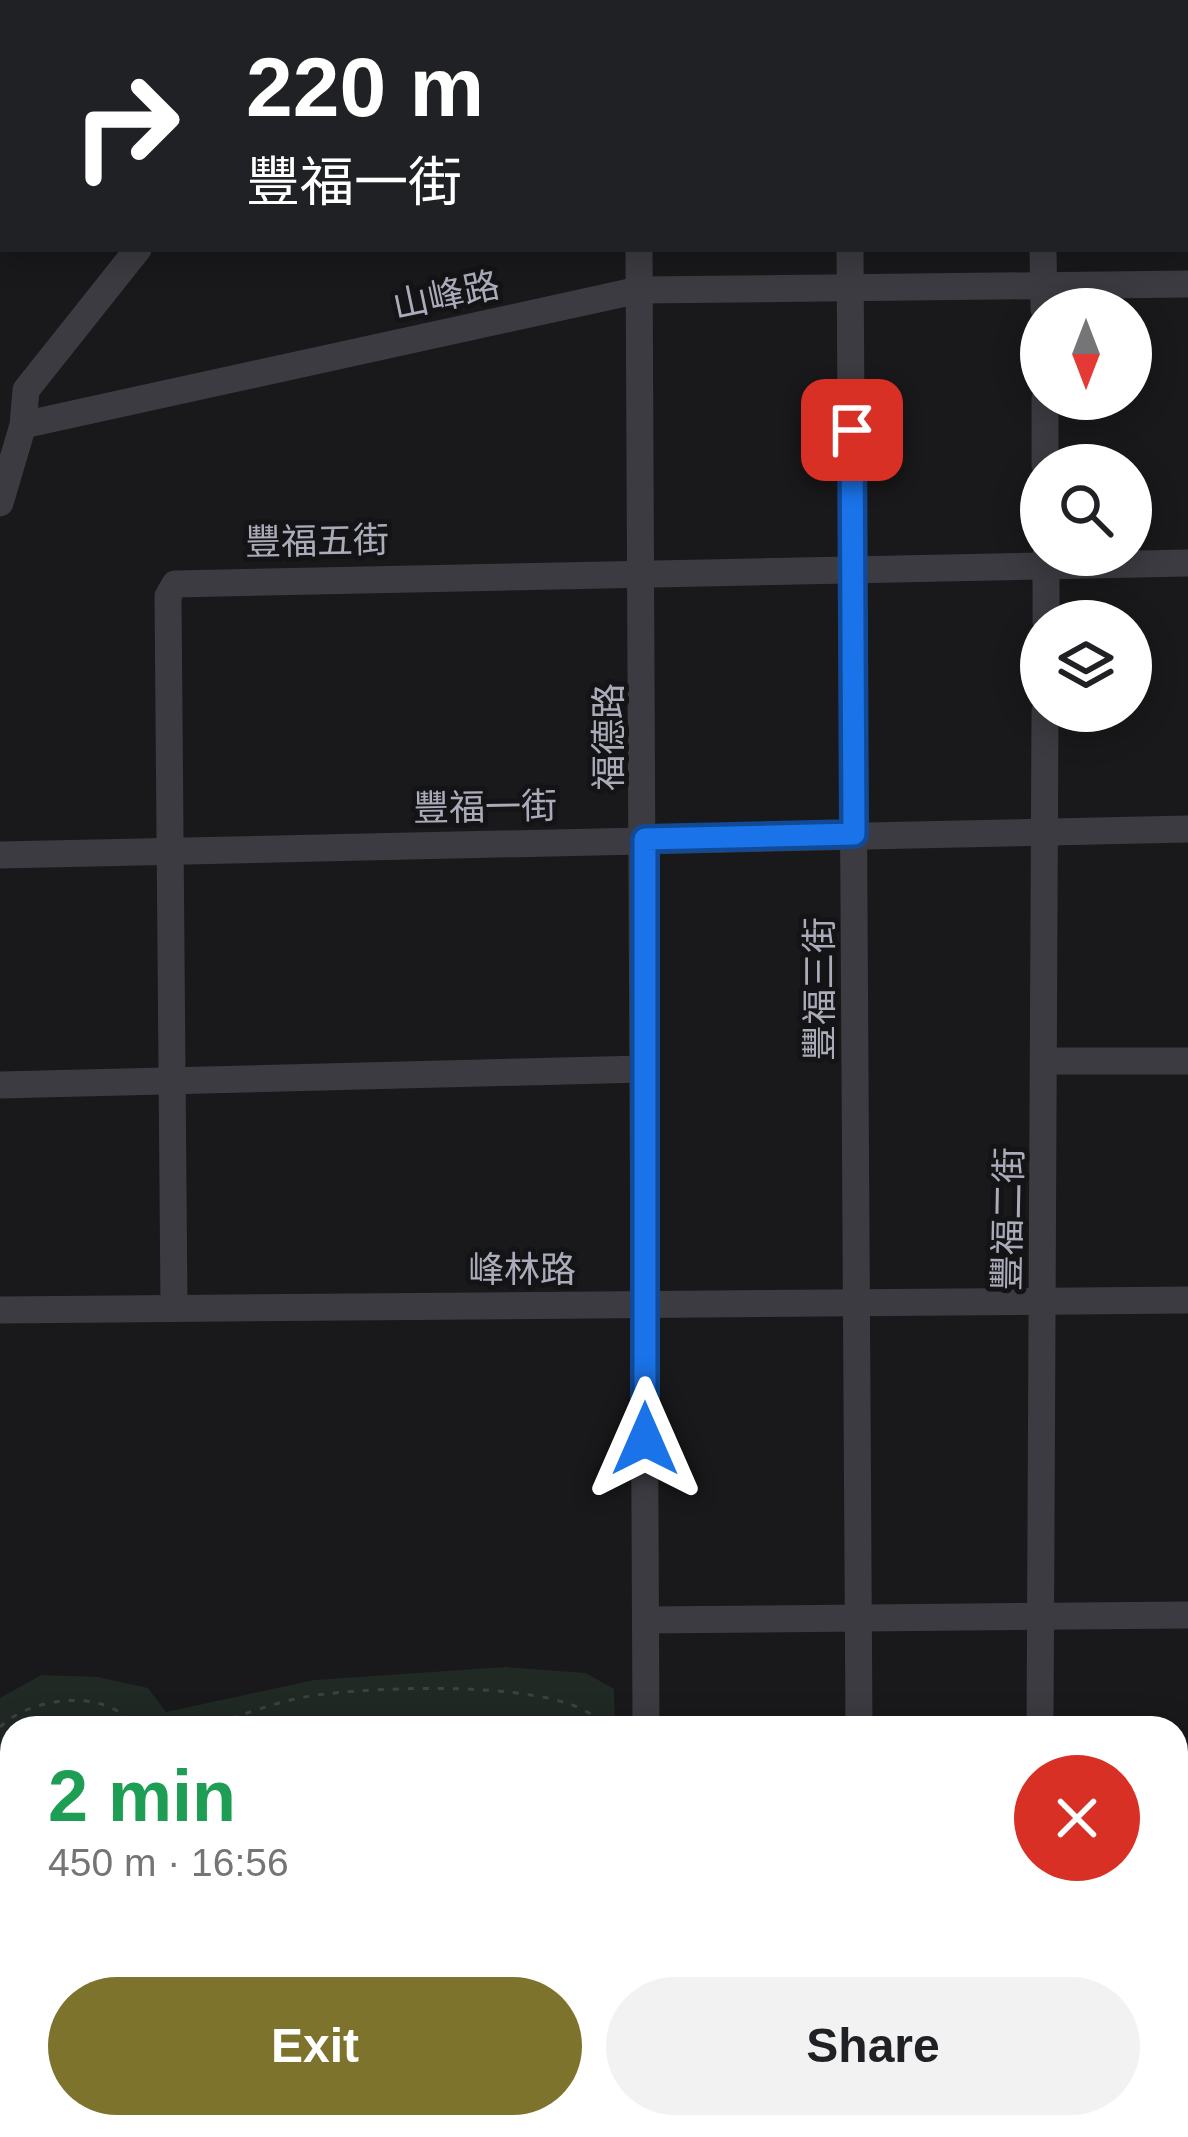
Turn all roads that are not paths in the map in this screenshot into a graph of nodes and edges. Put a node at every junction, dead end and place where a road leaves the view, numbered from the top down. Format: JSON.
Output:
{"nodes":[{"id":1,"x":136,"y":252,"type":"edge"},
{"id":2,"x":640,"y":252,"type":"edge"},
{"id":3,"x":850,"y":252,"type":"edge"},
{"id":4,"x":1043,"y":252,"type":"edge"},
{"id":5,"x":1188,"y":284,"type":"edge"},
{"id":6,"x":1044,"y":288,"type":"edge"},
{"id":7,"x":1147,"y":288,"type":"edge"},
{"id":8,"x":640,"y":290,"type":"junction"},
{"id":9,"x":852,"y":290,"type":"junction"},
{"id":10,"x":1020,"y":297,"type":"edge"},
{"id":11,"x":23,"y":425,"type":"junction"},
{"id":12,"x":0,"y":503,"type":"edge"},
{"id":13,"x":1020,"y":562,"type":"edge"},
{"id":14,"x":1152,"y":562,"type":"edge"},
{"id":15,"x":1188,"y":563,"type":"edge"},
{"id":16,"x":852,"y":568,"type":"junction"},
{"id":17,"x":643,"y":571,"type":"junction"},
{"id":18,"x":1045,"y":732,"type":"edge"},
{"id":19,"x":1188,"y":829,"type":"edge"},
{"id":20,"x":1045,"y":832,"type":"junction"},
{"id":21,"x":854,"y":834,"type":"junction"},
{"id":22,"x":645,"y":839,"type":"junction"},
{"id":23,"x":169,"y":851,"type":"junction"},
{"id":24,"x":0,"y":855,"type":"edge"},
{"id":25,"x":1045,"y":1060,"type":"junction"},
{"id":26,"x":1188,"y":1060,"type":"edge"},
{"id":27,"x":644,"y":1069,"type":"junction"},
{"id":28,"x":171,"y":1081,"type":"junction"},
{"id":29,"x":0,"y":1085,"type":"edge"},
{"id":30,"x":1188,"y":1300,"type":"edge"},
{"id":31,"x":1043,"y":1301,"type":"junction"},
{"id":32,"x":644,"y":1304,"type":"junction"},
{"id":33,"x":856,"y":1304,"type":"junction"},
{"id":34,"x":174,"y":1308,"type":"junction"},
{"id":35,"x":0,"y":1310,"type":"edge"},
{"id":36,"x":1188,"y":1615,"type":"edge"},
{"id":37,"x":1041,"y":1616,"type":"junction"},
{"id":38,"x":859,"y":1618,"type":"junction"},
{"id":39,"x":646,"y":1620,"type":"junction"},
{"id":40,"x":646,"y":1716,"type":"edge"},
{"id":41,"x":859,"y":1716,"type":"edge"},
{"id":42,"x":1040,"y":1716,"type":"edge"}],
"edges":[{"from":1,"to":11,"type":"street"},
{"from":2,"to":8,"type":"street","name":"福德路"},
{"from":3,"to":9,"type":"street","name":"豐福三街"},
{"from":4,"to":6,"type":"street"},
{"from":5,"to":7,"type":"street","name":"山峰路"},
{"from":8,"to":9,"type":"street","name":"山峰路"},
{"from":8,"to":11,"type":"street","name":"山峰路"},
{"from":8,"to":17,"type":"street","name":"福德路"},
{"from":9,"to":10,"type":"street","name":"山峰路"},
{"from":9,"to":16,"type":"street","name":"豐福三街"},
{"from":11,"to":12,"type":"street"},
{"from":13,"to":16,"type":"street","name":"豐福五街"},
{"from":14,"to":15,"type":"street","name":"豐福五街"},
{"from":16,"to":17,"type":"street","name":"豐福五街"},
{"from":16,"to":21,"type":"street","name":"豐福三街"},
{"from":17,"to":22,"type":"street","name":"福德路"},
{"from":17,"to":23,"type":"street","name":"豐福五街"},
{"from":18,"to":20,"type":"street","name":"豐福二街"},
{"from":19,"to":20,"type":"street","name":"豐福一街"},
{"from":20,"to":21,"type":"street","name":"豐福一街"},
{"from":20,"to":25,"type":"street","name":"豐福二街"},
{"from":21,"to":22,"type":"street","name":"豐福一街"},
{"from":21,"to":33,"type":"street","name":"豐福三街"},
{"from":22,"to":23,"type":"street","name":"豐福一街"},
{"from":22,"to":27,"type":"street","name":"福德路"},
{"from":23,"to":24,"type":"street","name":"豐福一街"},
{"from":23,"to":28,"type":"street","name":"豐福五街"},
{"from":25,"to":26,"type":"street"},
{"from":25,"to":31,"type":"street","name":"豐福二街"},
{"from":27,"to":28,"type":"street"},
{"from":27,"to":32,"type":"street","name":"福德路"},
{"from":28,"to":29,"type":"street"},
{"from":28,"to":34,"type":"street","name":"豐福五街"},
{"from":30,"to":31,"type":"street","name":"峰林路"},
{"from":31,"to":33,"type":"street","name":"峰林路"},
{"from":31,"to":37,"type":"street","name":"豐福二街"},
{"from":32,"to":33,"type":"street","name":"峰林路"},
{"from":32,"to":34,"type":"street","name":"峰林路"},
{"from":32,"to":39,"type":"street","name":"福德路"},
{"from":33,"to":38,"type":"street","name":"豐福三街"},
{"from":34,"to":35,"type":"street","name":"峰林路"},
{"from":36,"to":37,"type":"street"},
{"from":37,"to":38,"type":"street"},
{"from":37,"to":42,"type":"street","name":"豐福二街"},
{"from":38,"to":39,"type":"street"},
{"from":38,"to":41,"type":"street","name":"豐福三街"},
{"from":39,"to":40,"type":"street","name":"福德路"}]}
